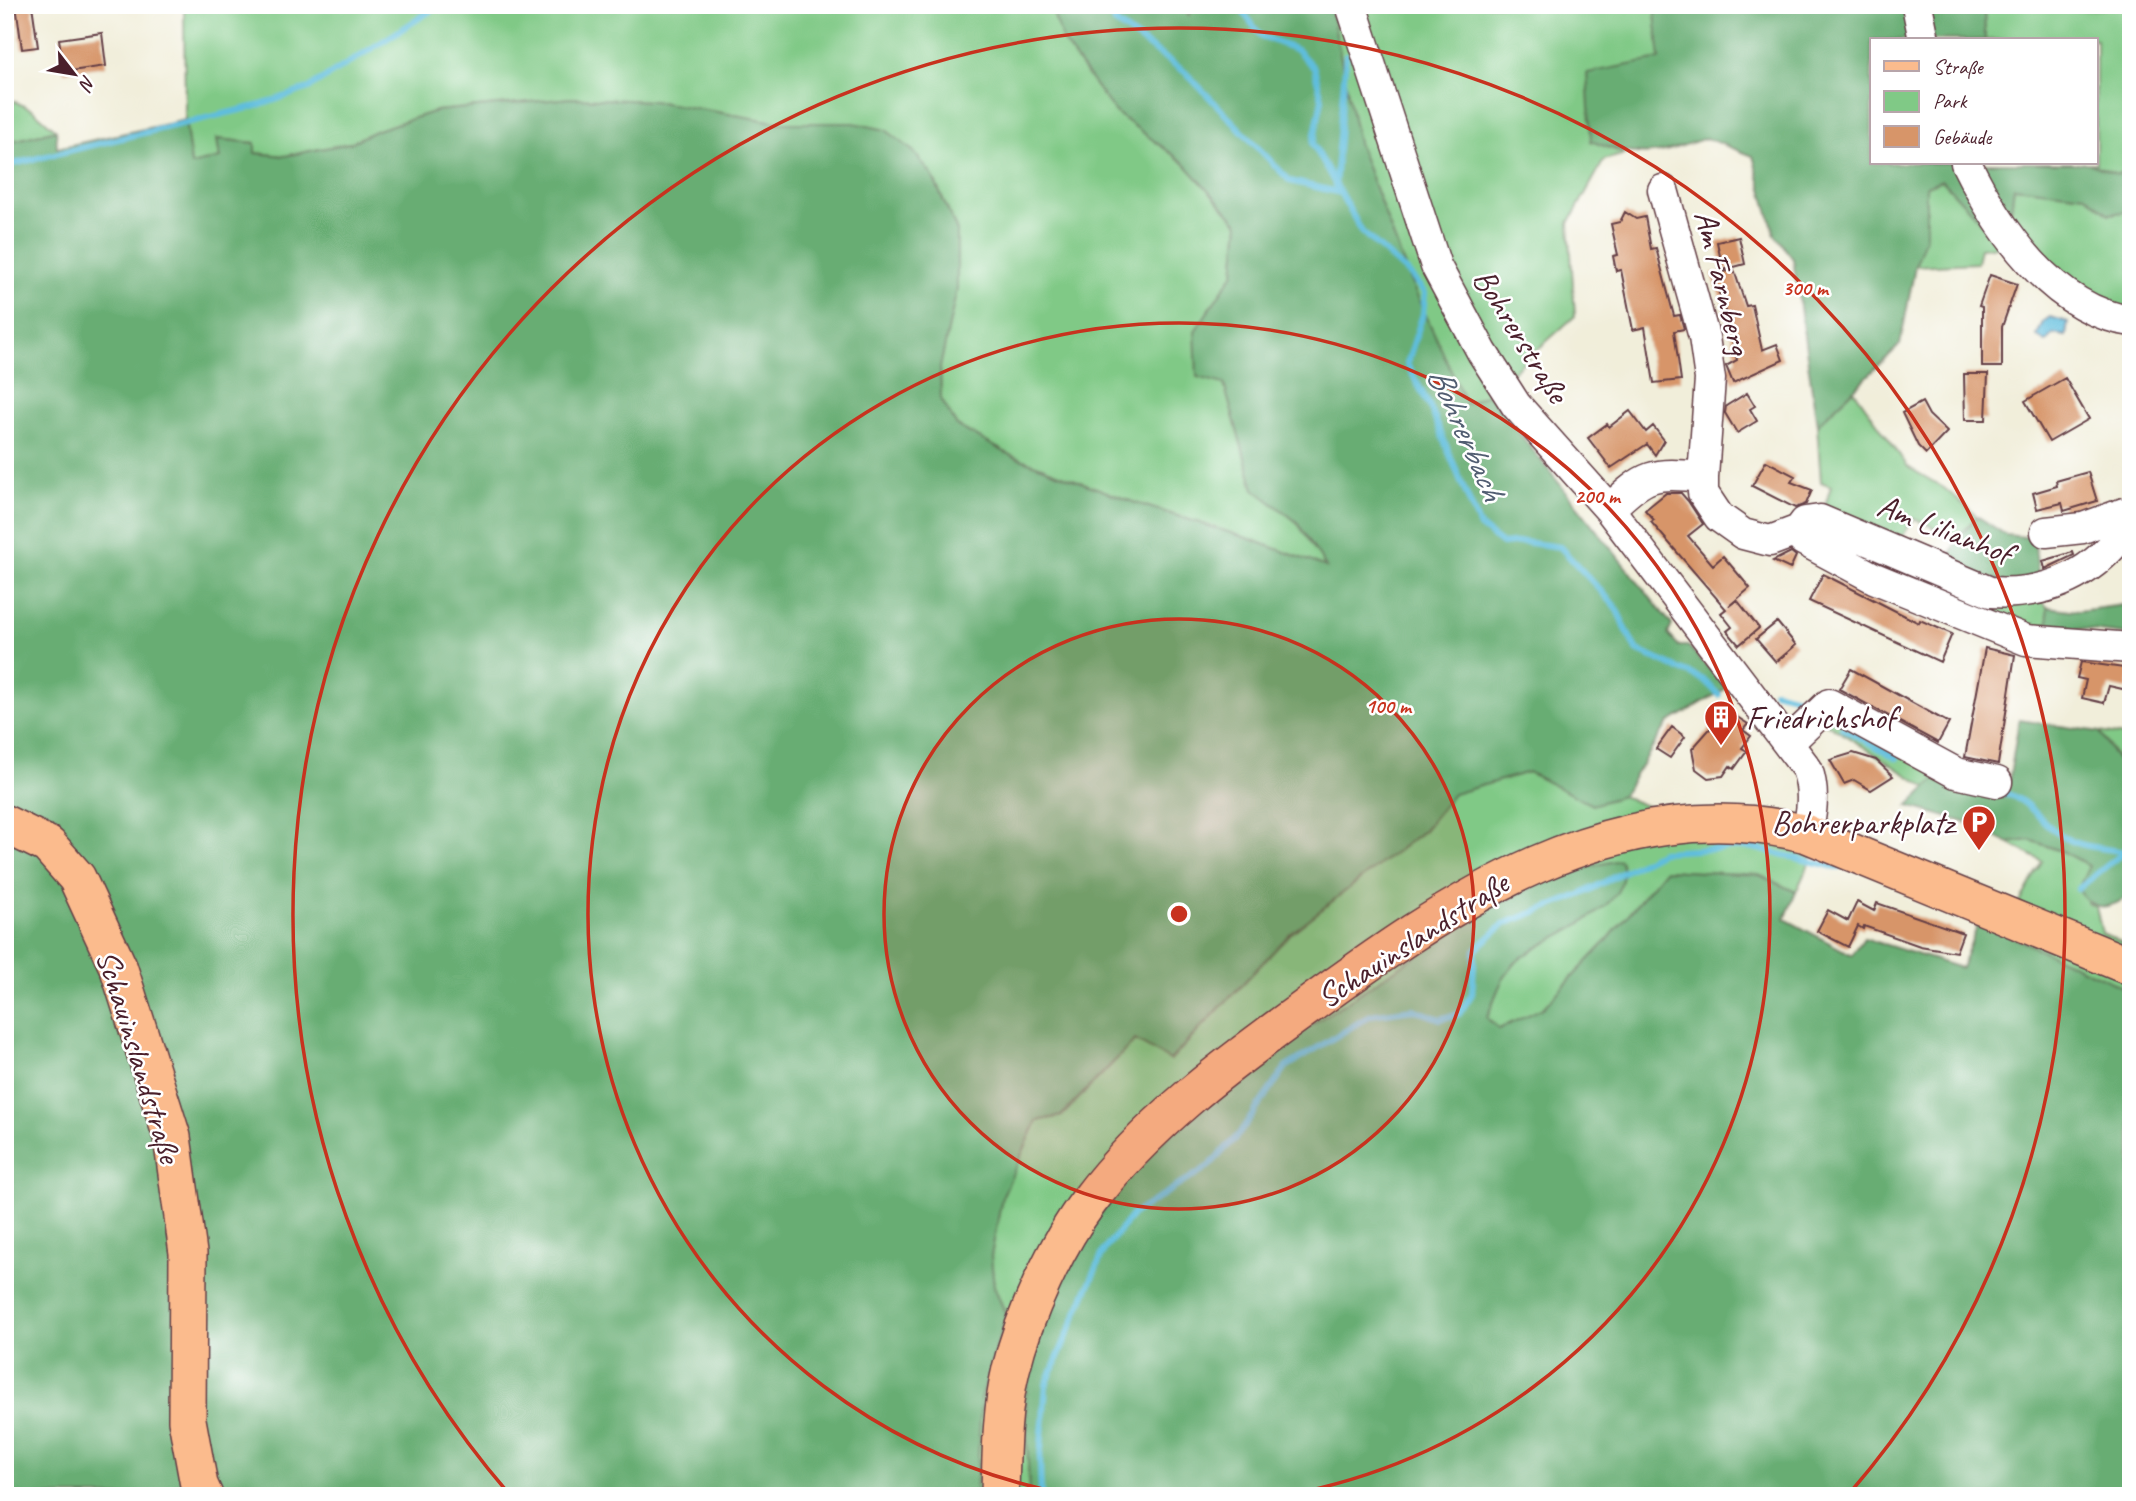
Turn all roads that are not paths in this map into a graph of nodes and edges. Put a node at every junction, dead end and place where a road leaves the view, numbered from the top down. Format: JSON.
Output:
{"nodes":[{"id":1,"x":1351,"y":5,"type":"edge"},
{"id":2,"x":1917,"y":5,"type":"edge"},
{"id":3,"x":1924,"y":38,"type":"edge"},
{"id":4,"x":1967,"y":164,"type":"edge"},
{"id":5,"x":1663,"y":190,"type":"dead end"},
{"id":6,"x":2131,"y":321,"type":"edge"},
{"id":7,"x":1703,"y":477,"type":"junction"},
{"id":8,"x":1609,"y":509,"type":"junction"},
{"id":9,"x":2131,"y":516,"type":"edge"},
{"id":10,"x":2131,"y":523,"type":"edge"},
{"id":11,"x":1799,"y":530,"type":"junction"},
{"id":12,"x":2046,"y":532,"type":"dead end"},
{"id":13,"x":2131,"y":648,"type":"edge"},
{"id":14,"x":1789,"y":742,"type":"junction"},
{"id":15,"x":1997,"y":782,"type":"dead end"},
{"id":16,"x":5,"y":824,"type":"edge"},
{"id":17,"x":1807,"y":834,"type":"junction"},
{"id":18,"x":2131,"y":967,"type":"edge"},
{"id":19,"x":204,"y":1496,"type":"edge"},
{"id":20,"x":1000,"y":1496,"type":"edge"}],
"edges":[{"from":1,"to":8,"type":"street","name":"Bohrerstraße"},
{"from":2,"to":3,"type":"street"},
{"from":4,"to":6,"type":"street"},
{"from":5,"to":7,"type":"street","name":"Am Farnberg"},
{"from":7,"to":8,"type":"street"},
{"from":7,"to":11,"type":"street","name":"Am Lilianhof"},
{"from":8,"to":14,"type":"street","name":"Bohrerstraße"},
{"from":9,"to":12,"type":"street"},
{"from":10,"to":11,"type":"street","name":"Am Lilianhof"},
{"from":11,"to":13,"type":"street","name":"Am Lilianhof"},
{"from":14,"to":15,"type":"street"},
{"from":14,"to":17,"type":"street","name":"Bohrerstraße"},
{"from":16,"to":19,"type":"main road","name":"Schauinslandstraße"},
{"from":17,"to":18,"type":"main road","name":"Schauinslandstraße"},
{"from":17,"to":20,"type":"main road","name":"Schauinslandstraße"}]}
